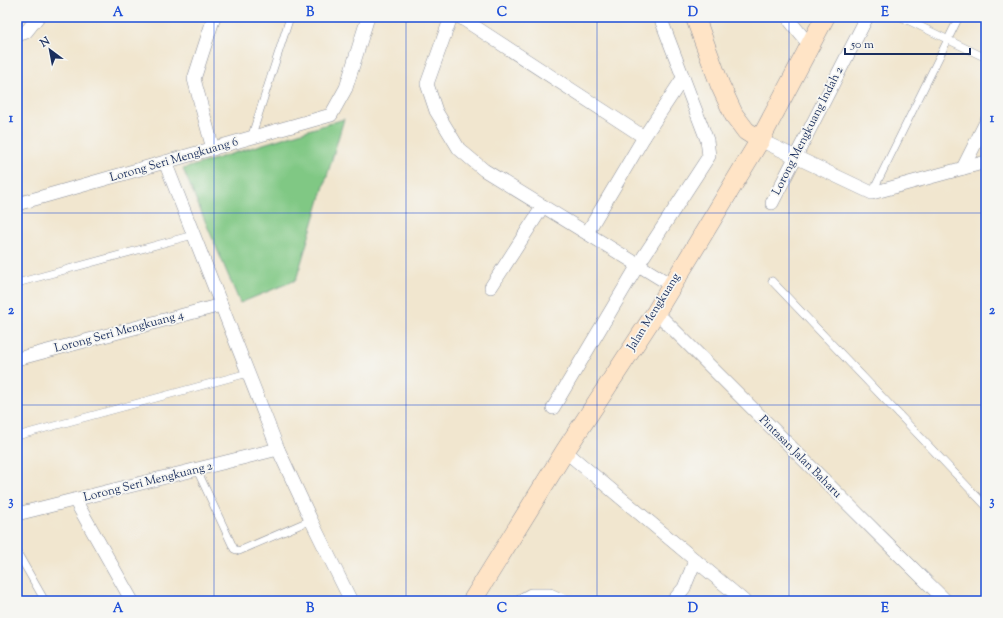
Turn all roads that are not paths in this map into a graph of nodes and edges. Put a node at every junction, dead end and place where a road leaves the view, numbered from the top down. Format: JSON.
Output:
{"nodes":[{"id":1,"x":38,"y":17,"type":"edge"},
{"id":2,"x":214,"y":17,"type":"edge"},
{"id":3,"x":290,"y":17,"type":"edge"},
{"id":4,"x":368,"y":17,"type":"edge"},
{"id":5,"x":452,"y":17,"type":"edge"},
{"id":6,"x":460,"y":17,"type":"edge"},
{"id":7,"x":660,"y":17,"type":"edge"},
{"id":8,"x":695,"y":17,"type":"edge"},
{"id":9,"x":789,"y":17,"type":"edge"},
{"id":10,"x":825,"y":17,"type":"edge"},
{"id":11,"x":867,"y":17,"type":"edge"},
{"id":12,"x":901,"y":17,"type":"edge"},
{"id":13,"x":959,"y":17,"type":"edge"},
{"id":14,"x":17,"y":35,"type":"edge"},
{"id":15,"x":948,"y":40,"type":"junction"},
{"id":16,"x":810,"y":46,"type":"junction"},
{"id":17,"x":986,"y":58,"type":"edge"},
{"id":18,"x":683,"y":78,"type":"junction"},
{"id":19,"x":986,"y":122,"type":"edge"},
{"id":20,"x":644,"y":136,"type":"junction"},
{"id":21,"x":251,"y":138,"type":"junction"},
{"id":22,"x":760,"y":140,"type":"junction"},
{"id":23,"x":213,"y":149,"type":"junction"},
{"id":24,"x":795,"y":156,"type":"junction"},
{"id":25,"x":165,"y":162,"type":"junction"},
{"id":26,"x":986,"y":162,"type":"edge"},
{"id":27,"x":963,"y":168,"type":"junction"},
{"id":28,"x":872,"y":193,"type":"junction"},
{"id":29,"x":772,"y":203,"type":"dead end"},
{"id":30,"x":17,"y":204,"type":"edge"},
{"id":31,"x":543,"y":206,"type":"junction"},
{"id":32,"x":587,"y":233,"type":"junction"},
{"id":33,"x":193,"y":235,"type":"junction"},
{"id":34,"x":638,"y":265,"type":"junction"},
{"id":35,"x":772,"y":281,"type":"dead end"},
{"id":36,"x":17,"y":283,"type":"edge"},
{"id":37,"x":671,"y":285,"type":"junction"},
{"id":38,"x":491,"y":287,"type":"dead end"},
{"id":39,"x":221,"y":305,"type":"junction"},
{"id":40,"x":656,"y":312,"type":"junction"},
{"id":41,"x":17,"y":359,"type":"edge"},
{"id":42,"x":248,"y":373,"type":"junction"},
{"id":43,"x":553,"y":408,"type":"dead end"},
{"id":44,"x":17,"y":436,"type":"edge"},
{"id":45,"x":278,"y":449,"type":"junction"},
{"id":46,"x":565,"y":451,"type":"junction"},
{"id":47,"x":197,"y":470,"type":"junction"},
{"id":48,"x":75,"y":500,"type":"junction"},
{"id":49,"x":986,"y":506,"type":"edge"},
{"id":50,"x":17,"y":514,"type":"edge"},
{"id":51,"x":311,"y":520,"type":"junction"},
{"id":52,"x":17,"y":552,"type":"edge"},
{"id":53,"x":695,"y":561,"type":"junction"},
{"id":54,"x":46,"y":601,"type":"edge"},
{"id":55,"x":132,"y":601,"type":"edge"},
{"id":56,"x":351,"y":601,"type":"edge"},
{"id":57,"x":472,"y":601,"type":"edge"},
{"id":58,"x":520,"y":601,"type":"edge"},
{"id":59,"x":563,"y":601,"type":"edge"},
{"id":60,"x":673,"y":601,"type":"edge"},
{"id":61,"x":744,"y":601,"type":"edge"},
{"id":62,"x":946,"y":601,"type":"edge"}],
"edges":[{"from":1,"to":14,"type":"street"},
{"from":2,"to":23,"type":"street"},
{"from":3,"to":21,"type":"lane"},
{"from":4,"to":21,"type":"street","name":"Lorong Seri Mengkuang 6"},
{"from":5,"to":31,"type":"street"},
{"from":6,"to":20,"type":"street"},
{"from":7,"to":18,"type":"street"},
{"from":8,"to":22,"type":"main road"},
{"from":9,"to":16,"type":"street"},
{"from":10,"to":16,"type":"main road","name":"Jalan Mengkuang"},
{"from":11,"to":24,"type":"street","name":"Lorong Mengkuang Indah 2"},
{"from":12,"to":15,"type":"lane"},
{"from":13,"to":15,"type":"lane"},
{"from":15,"to":17,"type":"lane"},
{"from":15,"to":28,"type":"lane"},
{"from":16,"to":22,"type":"main road","name":"Jalan Mengkuang"},
{"from":18,"to":20,"type":"street"},
{"from":18,"to":34,"type":"street"},
{"from":19,"to":27,"type":"street"},
{"from":20,"to":32,"type":"street"},
{"from":21,"to":23,"type":"street","name":"Lorong Seri Mengkuang 6"},
{"from":22,"to":24,"type":"street"},
{"from":22,"to":37,"type":"main road","name":"Jalan Mengkuang"},
{"from":23,"to":25,"type":"street","name":"Lorong Seri Mengkuang 6"},
{"from":24,"to":28,"type":"street"},
{"from":24,"to":29,"type":"street","name":"Lorong Mengkuang Indah 2"},
{"from":25,"to":30,"type":"street","name":"Lorong Seri Mengkuang 6"},
{"from":25,"to":33,"type":"street"},
{"from":26,"to":27,"type":"street"},
{"from":27,"to":28,"type":"street"},
{"from":31,"to":32,"type":"street"},
{"from":31,"to":38,"type":"street"},
{"from":32,"to":34,"type":"street"},
{"from":33,"to":36,"type":"lane"},
{"from":33,"to":39,"type":"street"},
{"from":34,"to":37,"type":"street"},
{"from":34,"to":43,"type":"street"},
{"from":35,"to":49,"type":"lane"},
{"from":37,"to":40,"type":"main road","name":"Jalan Mengkuang"},
{"from":39,"to":41,"type":"street","name":"Lorong Seri Mengkuang 4"},
{"from":39,"to":42,"type":"street"},
{"from":40,"to":46,"type":"main road","name":"Jalan Mengkuang"},
{"from":40,"to":62,"type":"street","name":"Pintasan Jalan Baharu"},
{"from":42,"to":44,"type":"lane"},
{"from":42,"to":45,"type":"street"},
{"from":45,"to":47,"type":"street","name":"Lorong Seri Mengkuang 2"},
{"from":45,"to":51,"type":"street"},
{"from":46,"to":53,"type":"street"},
{"from":46,"to":57,"type":"main road","name":"Jalan Mengkuang"},
{"from":47,"to":48,"type":"street","name":"Lorong Seri Mengkuang 2"},
{"from":47,"to":51,"type":"lane"},
{"from":48,"to":50,"type":"street","name":"Lorong Seri Mengkuang 2"},
{"from":48,"to":55,"type":"street"},
{"from":51,"to":56,"type":"street"},
{"from":52,"to":54,"type":"lane"},
{"from":53,"to":60,"type":"street"},
{"from":53,"to":61,"type":"street"},
{"from":58,"to":59,"type":"street"}]}
